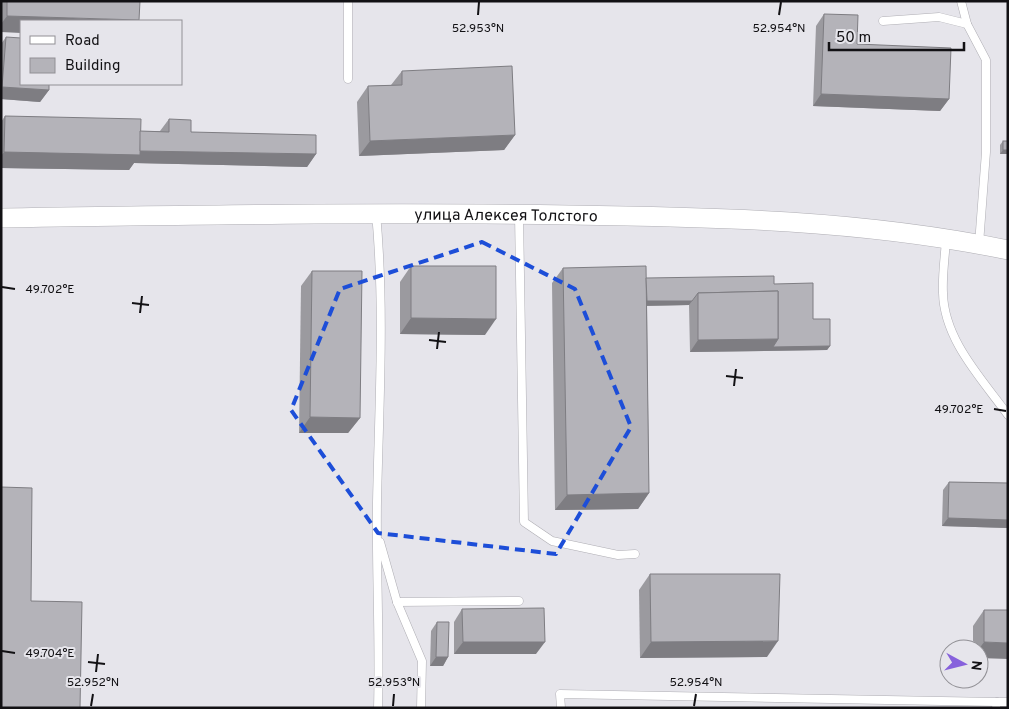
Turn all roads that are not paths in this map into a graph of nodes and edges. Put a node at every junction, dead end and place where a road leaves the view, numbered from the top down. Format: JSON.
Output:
{"nodes":[{"id":1,"x":348,"y":1,"type":"edge"},
{"id":2,"x":961,"y":1,"type":"edge"},
{"id":3,"x":883,"y":22,"type":"dead end"},
{"id":4,"x":967,"y":24,"type":"junction"},
{"id":5,"x":348,"y":79,"type":"dead end"},
{"id":6,"x":376,"y":213,"type":"junction"},
{"id":7,"x":520,"y":214,"type":"junction"},
{"id":8,"x":1,"y":218,"type":"edge"},
{"id":9,"x":946,"y":237,"type":"junction"},
{"id":10,"x":979,"y":244,"type":"junction"},
{"id":11,"x":1008,"y":250,"type":"edge"},
{"id":12,"x":1008,"y":415,"type":"edge"},
{"id":13,"x":377,"y":531,"type":"junction"},
{"id":14,"x":634,"y":554,"type":"dead end"},
{"id":15,"x":519,"y":601,"type":"dead end"},
{"id":16,"x":397,"y":602,"type":"junction"},
{"id":17,"x":1008,"y":702,"type":"edge"},
{"id":18,"x":996,"y":705,"type":"edge"},
{"id":19,"x":378,"y":708,"type":"edge"},
{"id":20,"x":422,"y":708,"type":"edge"},
{"id":21,"x":561,"y":708,"type":"edge"}],
"edges":[{"from":1,"to":5,"type":"lane"},
{"from":2,"to":4,"type":"lane"},
{"from":3,"to":4,"type":"lane"},
{"from":4,"to":10,"type":"lane"},
{"from":6,"to":7,"type":"street","name":"улица Алексея Толстого"},
{"from":6,"to":8,"type":"street","name":"улица Алексея Толстого"},
{"from":6,"to":13,"type":"lane"},
{"from":7,"to":9,"type":"street","name":"улица Алексея Толстого"},
{"from":7,"to":14,"type":"lane"},
{"from":9,"to":10,"type":"street","name":"улица Алексея Толстого"},
{"from":9,"to":12,"type":"lane"},
{"from":10,"to":11,"type":"street","name":"улица Алексея Толстого"},
{"from":13,"to":16,"type":"lane"},
{"from":13,"to":19,"type":"lane"},
{"from":15,"to":16,"type":"lane"},
{"from":16,"to":20,"type":"lane"},
{"from":17,"to":18,"type":"lane"},
{"from":18,"to":21,"type":"lane"}]}
